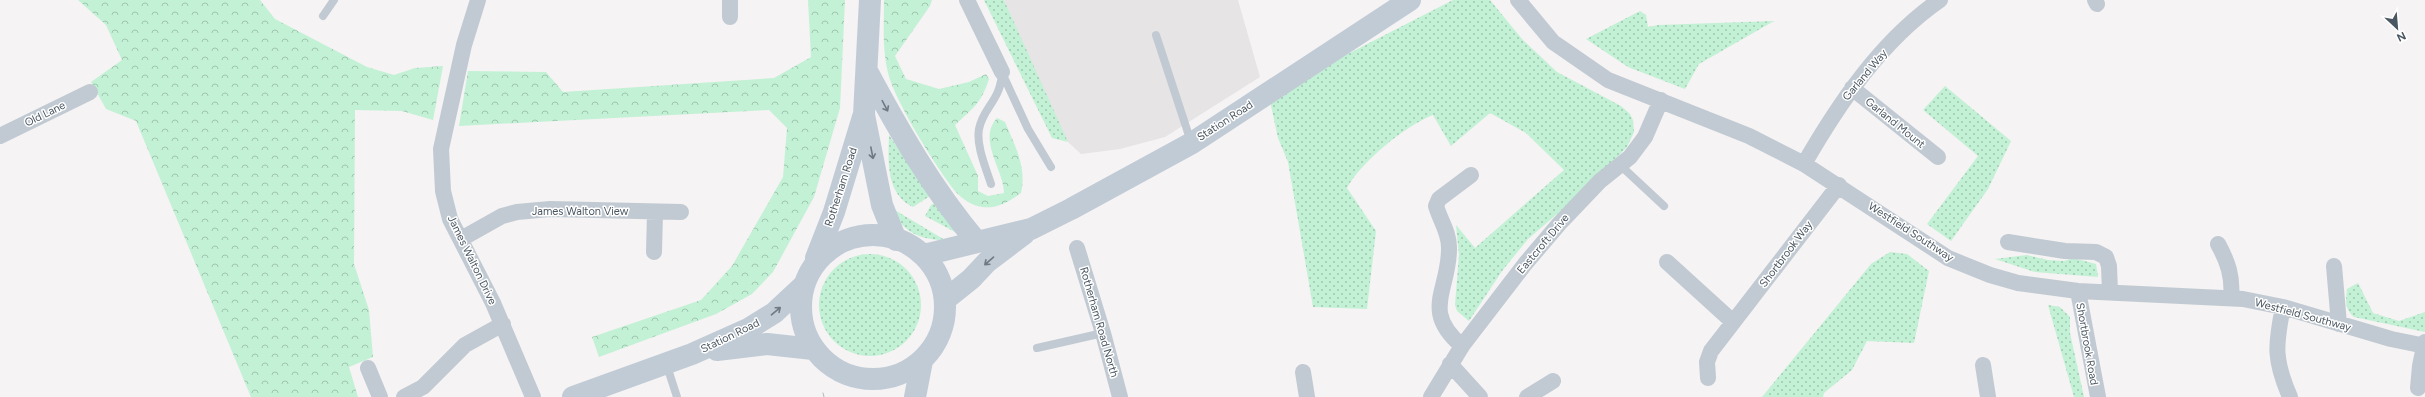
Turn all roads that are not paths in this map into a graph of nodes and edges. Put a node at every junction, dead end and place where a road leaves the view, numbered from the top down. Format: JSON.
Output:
{"nodes":[{"id":1,"x":334,"y":0,"type":"edge"},
{"id":2,"x":478,"y":0,"type":"edge"},
{"id":3,"x":730,"y":0,"type":"edge"},
{"id":4,"x":870,"y":0,"type":"edge"},
{"id":5,"x":967,"y":0,"type":"edge"},
{"id":6,"x":1410,"y":0,"type":"edge"},
{"id":7,"x":1518,"y":0,"type":"edge"},
{"id":8,"x":1940,"y":0,"type":"edge"},
{"id":9,"x":323,"y":16,"type":"dead end"},
{"id":10,"x":730,"y":17,"type":"dead end"},
{"id":11,"x":1156,"y":35,"type":"dead end"},
{"id":12,"x":867,"y":71,"type":"junction"},
{"id":13,"x":1002,"y":72,"type":"junction"},
{"id":14,"x":1852,"y":88,"type":"junction"},
{"id":15,"x":90,"y":92,"type":"dead end"},
{"id":16,"x":1661,"y":100,"type":"junction"},
{"id":17,"x":864,"y":115,"type":"junction"},
{"id":18,"x":0,"y":136,"type":"edge"},
{"id":19,"x":1192,"y":143,"type":"junction"},
{"id":20,"x":1938,"y":157,"type":"dead end"},
{"id":21,"x":1804,"y":164,"type":"junction"},
{"id":22,"x":1620,"y":165,"type":"junction"},
{"id":23,"x":1051,"y":167,"type":"dead end"},
{"id":24,"x":1471,"y":176,"type":"dead end"},
{"id":25,"x":991,"y":184,"type":"dead end"},
{"id":26,"x":1839,"y":185,"type":"junction"},
{"id":27,"x":1664,"y":206,"type":"dead end"},
{"id":28,"x":655,"y":212,"type":"junction"},
{"id":29,"x":681,"y":212,"type":"dead end"},
{"id":30,"x":1031,"y":229,"type":"junction"},
{"id":31,"x":461,"y":240,"type":"junction"},
{"id":32,"x":896,"y":240,"type":"junction"},
{"id":33,"x":977,"y":242,"type":"junction"},
{"id":34,"x":2008,"y":242,"type":"dead end"},
{"id":35,"x":2218,"y":244,"type":"dead end"},
{"id":36,"x":1077,"y":248,"type":"dead end"},
{"id":37,"x":654,"y":252,"type":"dead end"},
{"id":38,"x":924,"y":255,"type":"junction"},
{"id":39,"x":816,"y":258,"type":"junction"},
{"id":40,"x":1667,"y":262,"type":"dead end"},
{"id":41,"x":2334,"y":266,"type":"dead end"},
{"id":42,"x":803,"y":286,"type":"junction"},
{"id":43,"x":2078,"y":291,"type":"junction"},
{"id":44,"x":2110,"y":292,"type":"junction"},
{"id":45,"x":2231,"y":298,"type":"junction"},
{"id":46,"x":946,"y":299,"type":"junction"},
{"id":47,"x":2283,"y":307,"type":"junction"},
{"id":48,"x":1733,"y":322,"type":"junction"},
{"id":49,"x":503,"y":324,"type":"junction"},
{"id":50,"x":2339,"y":324,"type":"junction"},
{"id":51,"x":1103,"y":333,"type":"junction"},
{"id":52,"x":2424,"y":345,"type":"edge"},
{"id":53,"x":1462,"y":346,"type":"junction"},
{"id":54,"x":1037,"y":348,"type":"dead end"},
{"id":55,"x":813,"y":349,"type":"junction"},
{"id":56,"x":692,"y":354,"type":"junction"},
{"id":57,"x":922,"y":361,"type":"junction"},
{"id":58,"x":666,"y":362,"type":"junction"},
{"id":59,"x":1450,"y":364,"type":"junction"},
{"id":60,"x":1983,"y":366,"type":"dead end"},
{"id":61,"x":368,"y":368,"type":"dead end"},
{"id":62,"x":1303,"y":372,"type":"dead end"},
{"id":63,"x":1708,"y":378,"type":"dead end"},
{"id":64,"x":1553,"y":381,"type":"dead end"},
{"id":65,"x":2418,"y":388,"type":"dead end"},
{"id":66,"x":876,"y":389,"type":"edge"},
{"id":67,"x":380,"y":397,"type":"edge"},
{"id":68,"x":404,"y":397,"type":"edge"},
{"id":69,"x":533,"y":397,"type":"edge"},
{"id":70,"x":573,"y":397,"type":"edge"},
{"id":71,"x":677,"y":397,"type":"edge"},
{"id":72,"x":915,"y":397,"type":"edge"},
{"id":73,"x":1120,"y":397,"type":"edge"},
{"id":74,"x":1307,"y":397,"type":"edge"},
{"id":75,"x":1431,"y":397,"type":"edge"},
{"id":76,"x":1480,"y":397,"type":"edge"},
{"id":77,"x":1527,"y":397,"type":"edge"},
{"id":78,"x":1988,"y":397,"type":"edge"},
{"id":79,"x":2098,"y":397,"type":"edge"},
{"id":80,"x":2290,"y":397,"type":"edge"}],
"edges":[{"from":1,"to":9,"type":"lane"},
{"from":2,"to":31,"type":"street","name":"James Walton Drive"},
{"from":3,"to":10,"type":"street"},
{"from":4,"to":12,"type":"main road","name":"Rotherham Road"},
{"from":5,"to":13,"type":"street"},
{"from":6,"to":19,"type":"main road","name":"Station Road"},
{"from":7,"to":16,"type":"street","name":"Westfield Southway"},
{"from":8,"to":14,"type":"street","name":"Garland Way"},
{"from":11,"to":19,"type":"lane"},
{"from":12,"to":17,"type":"main road","name":"Rotherham Road"},
{"from":12,"to":33,"type":"main road","one_way":true},
{"from":13,"to":23,"type":"lane"},
{"from":13,"to":25,"type":"lane"},
{"from":14,"to":20,"type":"street","name":"Garland Mount"},
{"from":14,"to":21,"type":"street","name":"Garland Way"},
{"from":15,"to":18,"type":"street","name":"Old Lane"},
{"from":16,"to":21,"type":"street","name":"Westfield Southway"},
{"from":16,"to":22,"type":"street","name":"Eastcroft Drive"},
{"from":17,"to":32,"type":"main road","name":"Rotherham Road","one_way":true},
{"from":17,"to":39,"type":"main road","name":"Rotherham Road"},
{"from":19,"to":30,"type":"main road","name":"Station Road"},
{"from":21,"to":26,"type":"street","name":"Westfield Southway"},
{"from":22,"to":27,"type":"lane"},
{"from":22,"to":53,"type":"street","name":"Eastcroft Drive"},
{"from":24,"to":53,"type":"street"},
{"from":26,"to":43,"type":"street","name":"Westfield Southway"},
{"from":26,"to":48,"type":"street","name":"Shortbrook Way"},
{"from":28,"to":29,"type":"street","name":"James Walton View"},
{"from":28,"to":31,"type":"street","name":"James Walton View"},
{"from":28,"to":37,"type":"street"},
{"from":30,"to":33,"type":"main road","name":"Station Road"},
{"from":30,"to":46,"type":"main road","name":"Station Road","one_way":true},
{"from":31,"to":49,"type":"street","name":"James Walton Drive"},
{"from":32,"to":38,"type":"main road"},
{"from":32,"to":39,"type":"main road"},
{"from":33,"to":38,"type":"main road","name":"Station Road"},
{"from":34,"to":44,"type":"street"},
{"from":35,"to":45,"type":"street"},
{"from":36,"to":51,"type":"street","name":"Rotherham Road North"},
{"from":38,"to":46,"type":"main road"},
{"from":39,"to":42,"type":"main road","name":"Rotherham Road"},
{"from":40,"to":48,"type":"street"},
{"from":41,"to":50,"type":"street"},
{"from":42,"to":55,"type":"main road"},
{"from":56,"to":42,"type":"main road","name":"Station Road","one_way":true},
{"from":43,"to":44,"type":"street","name":"Westfield Southway"},
{"from":43,"to":79,"type":"street","name":"Shortbrook Road"},
{"from":44,"to":45,"type":"street","name":"Westfield Southway"},
{"from":45,"to":47,"type":"street","name":"Westfield Southway"},
{"from":46,"to":57,"type":"main road"},
{"from":47,"to":50,"type":"street","name":"Westfield Southway"},
{"from":47,"to":80,"type":"street"},
{"from":48,"to":63,"type":"street","name":"Shortbrook Way"},
{"from":49,"to":68,"type":"street"},
{"from":49,"to":69,"type":"street","name":"James Walton Drive"},
{"from":50,"to":52,"type":"street","name":"Westfield Southway"},
{"from":51,"to":54,"type":"lane"},
{"from":51,"to":73,"type":"street","name":"Rotherham Road North"},
{"from":52,"to":65,"type":"street"},
{"from":53,"to":59,"type":"street","name":"Eastcroft Drive"},
{"from":55,"to":56,"type":"main road","name":"Station Road"},
{"from":55,"to":66,"type":"main road"},
{"from":56,"to":58,"type":"main road","name":"Station Road"},
{"from":57,"to":66,"type":"main road"},
{"from":57,"to":72,"type":"main road"},
{"from":58,"to":70,"type":"main road","name":"Station Road"},
{"from":58,"to":71,"type":"lane"},
{"from":59,"to":75,"type":"street","name":"Eastcroft Drive"},
{"from":59,"to":76,"type":"street"},
{"from":60,"to":78,"type":"street"},
{"from":61,"to":67,"type":"street"},
{"from":62,"to":74,"type":"street"},
{"from":64,"to":77,"type":"street"}]}
